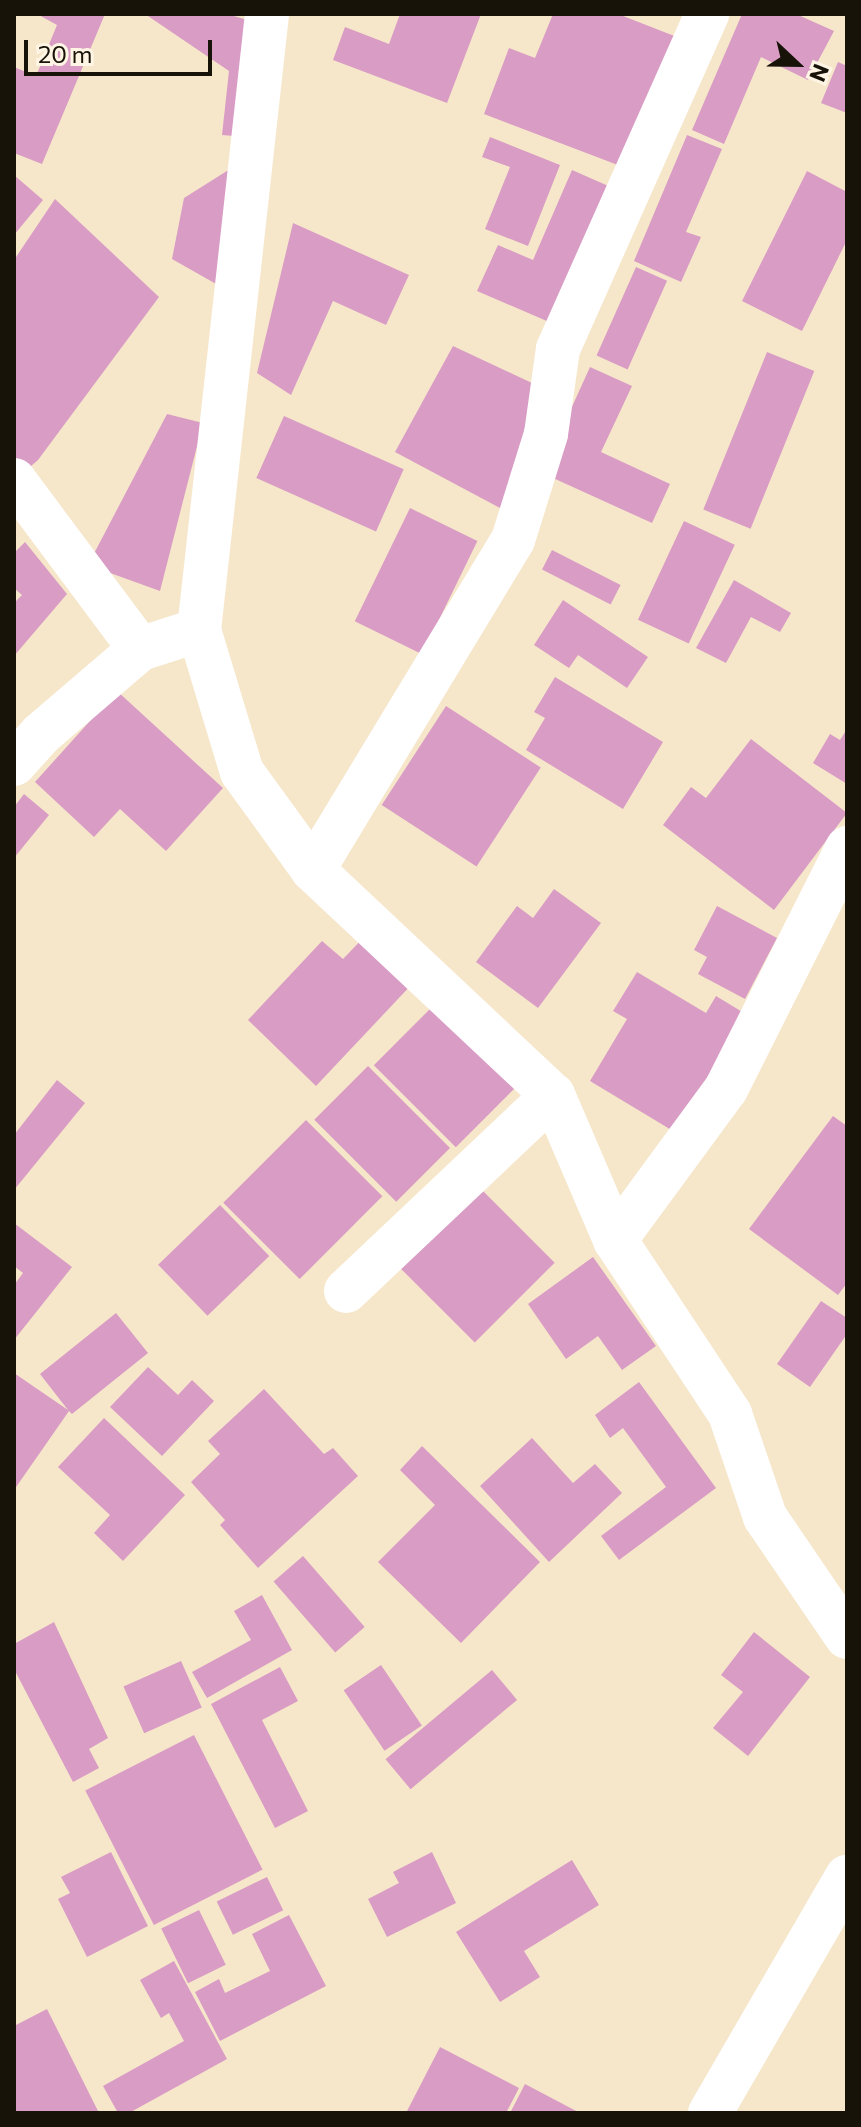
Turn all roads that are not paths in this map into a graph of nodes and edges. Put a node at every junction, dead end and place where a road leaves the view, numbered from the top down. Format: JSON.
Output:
{"nodes":[{"id":1,"x":267,"y":14,"type":"edge"},
{"id":2,"x":707,"y":14,"type":"edge"},
{"id":3,"x":14,"y":480,"type":"edge"},
{"id":4,"x":199,"y":630,"type":"junction"},
{"id":5,"x":140,"y":649,"type":"junction"},
{"id":6,"x":14,"y":764,"type":"edge"},
{"id":7,"x":847,"y":848,"type":"edge"},
{"id":8,"x":313,"y":870,"type":"junction"},
{"id":9,"x":553,"y":1095,"type":"junction"},
{"id":10,"x":615,"y":1240,"type":"junction"},
{"id":11,"x":346,"y":1291,"type":"dead end"},
{"id":12,"x":847,"y":1637,"type":"edge"},
{"id":13,"x":847,"y":1877,"type":"edge"},
{"id":14,"x":710,"y":2113,"type":"edge"}],
"edges":[{"from":1,"to":4,"type":"street"},
{"from":2,"to":8,"type":"street"},
{"from":3,"to":5,"type":"street"},
{"from":4,"to":5,"type":"street"},
{"from":4,"to":8,"type":"street"},
{"from":5,"to":6,"type":"street"},
{"from":7,"to":10,"type":"street"},
{"from":8,"to":9,"type":"street"},
{"from":9,"to":10,"type":"street"},
{"from":9,"to":11,"type":"street"},
{"from":10,"to":12,"type":"street"},
{"from":13,"to":14,"type":"street"}]}
